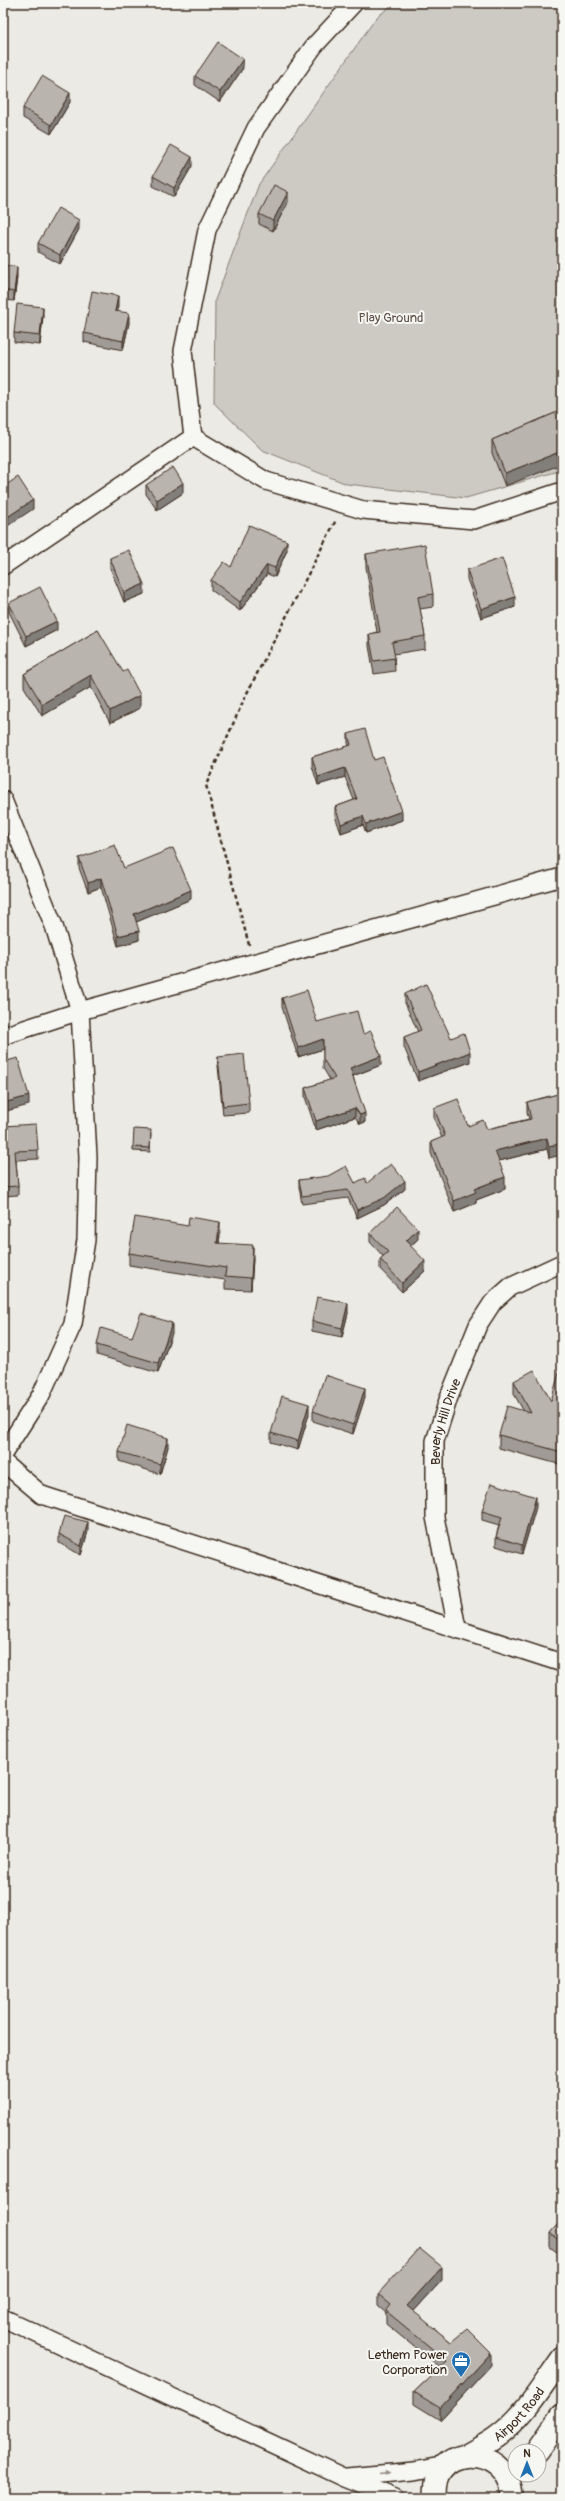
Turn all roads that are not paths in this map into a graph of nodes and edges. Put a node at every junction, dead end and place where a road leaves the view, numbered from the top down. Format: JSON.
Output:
{"nodes":[{"id":1,"x":354,"y":3,"type":"edge"},
{"id":2,"x":193,"y":438,"type":"junction"},
{"id":3,"x":562,"y":491,"type":"edge"},
{"id":4,"x":3,"y":566,"type":"edge"},
{"id":5,"x":3,"y":800,"type":"edge"},
{"id":6,"x":562,"y":877,"type":"edge"},
{"id":7,"x":80,"y":1011,"type":"junction"},
{"id":8,"x":3,"y":1036,"type":"edge"},
{"id":9,"x":562,"y":1263,"type":"edge"},
{"id":10,"x":3,"y":1454,"type":"edge"},
{"id":11,"x":3,"y":1462,"type":"edge"},
{"id":12,"x":457,"y":1628,"type":"junction"},
{"id":13,"x":562,"y":1663,"type":"edge"},
{"id":14,"x":3,"y":2318,"type":"edge"},
{"id":15,"x":562,"y":2358,"type":"edge"},
{"id":16,"x":562,"y":2415,"type":"edge"},
{"id":17,"x":543,"y":2443,"type":"edge"},
{"id":18,"x":455,"y":2461,"type":"junction"},
{"id":19,"x":345,"y":2478,"type":"junction"},
{"id":20,"x":519,"y":2483,"type":"edge"},
{"id":21,"x":512,"y":2496,"type":"edge"},
{"id":22,"x":395,"y":2498,"type":"edge"},
{"id":23,"x":434,"y":2498,"type":"edge"}],
"edges":[{"from":1,"to":2,"type":"street"},
{"from":2,"to":3,"type":"street"},
{"from":2,"to":4,"type":"street"},
{"from":5,"to":7,"type":"street"},
{"from":6,"to":7,"type":"street"},
{"from":7,"to":8,"type":"street"},
{"from":7,"to":10,"type":"street"},
{"from":9,"to":12,"type":"street","name":"Beverly Hill Drive"},
{"from":11,"to":12,"type":"street"},
{"from":12,"to":13,"type":"street"},
{"from":14,"to":19,"type":"street"},
{"from":15,"to":18,"type":"street","name":"Airport Road"},
{"from":16,"to":17,"type":"street"},
{"from":19,"to":18,"type":"street","one_way":true},
{"from":18,"to":21,"type":"street"},
{"from":18,"to":23,"type":"street","name":"Airport Road"},
{"from":19,"to":22,"type":"street"},
{"from":20,"to":21,"type":"street"}]}
